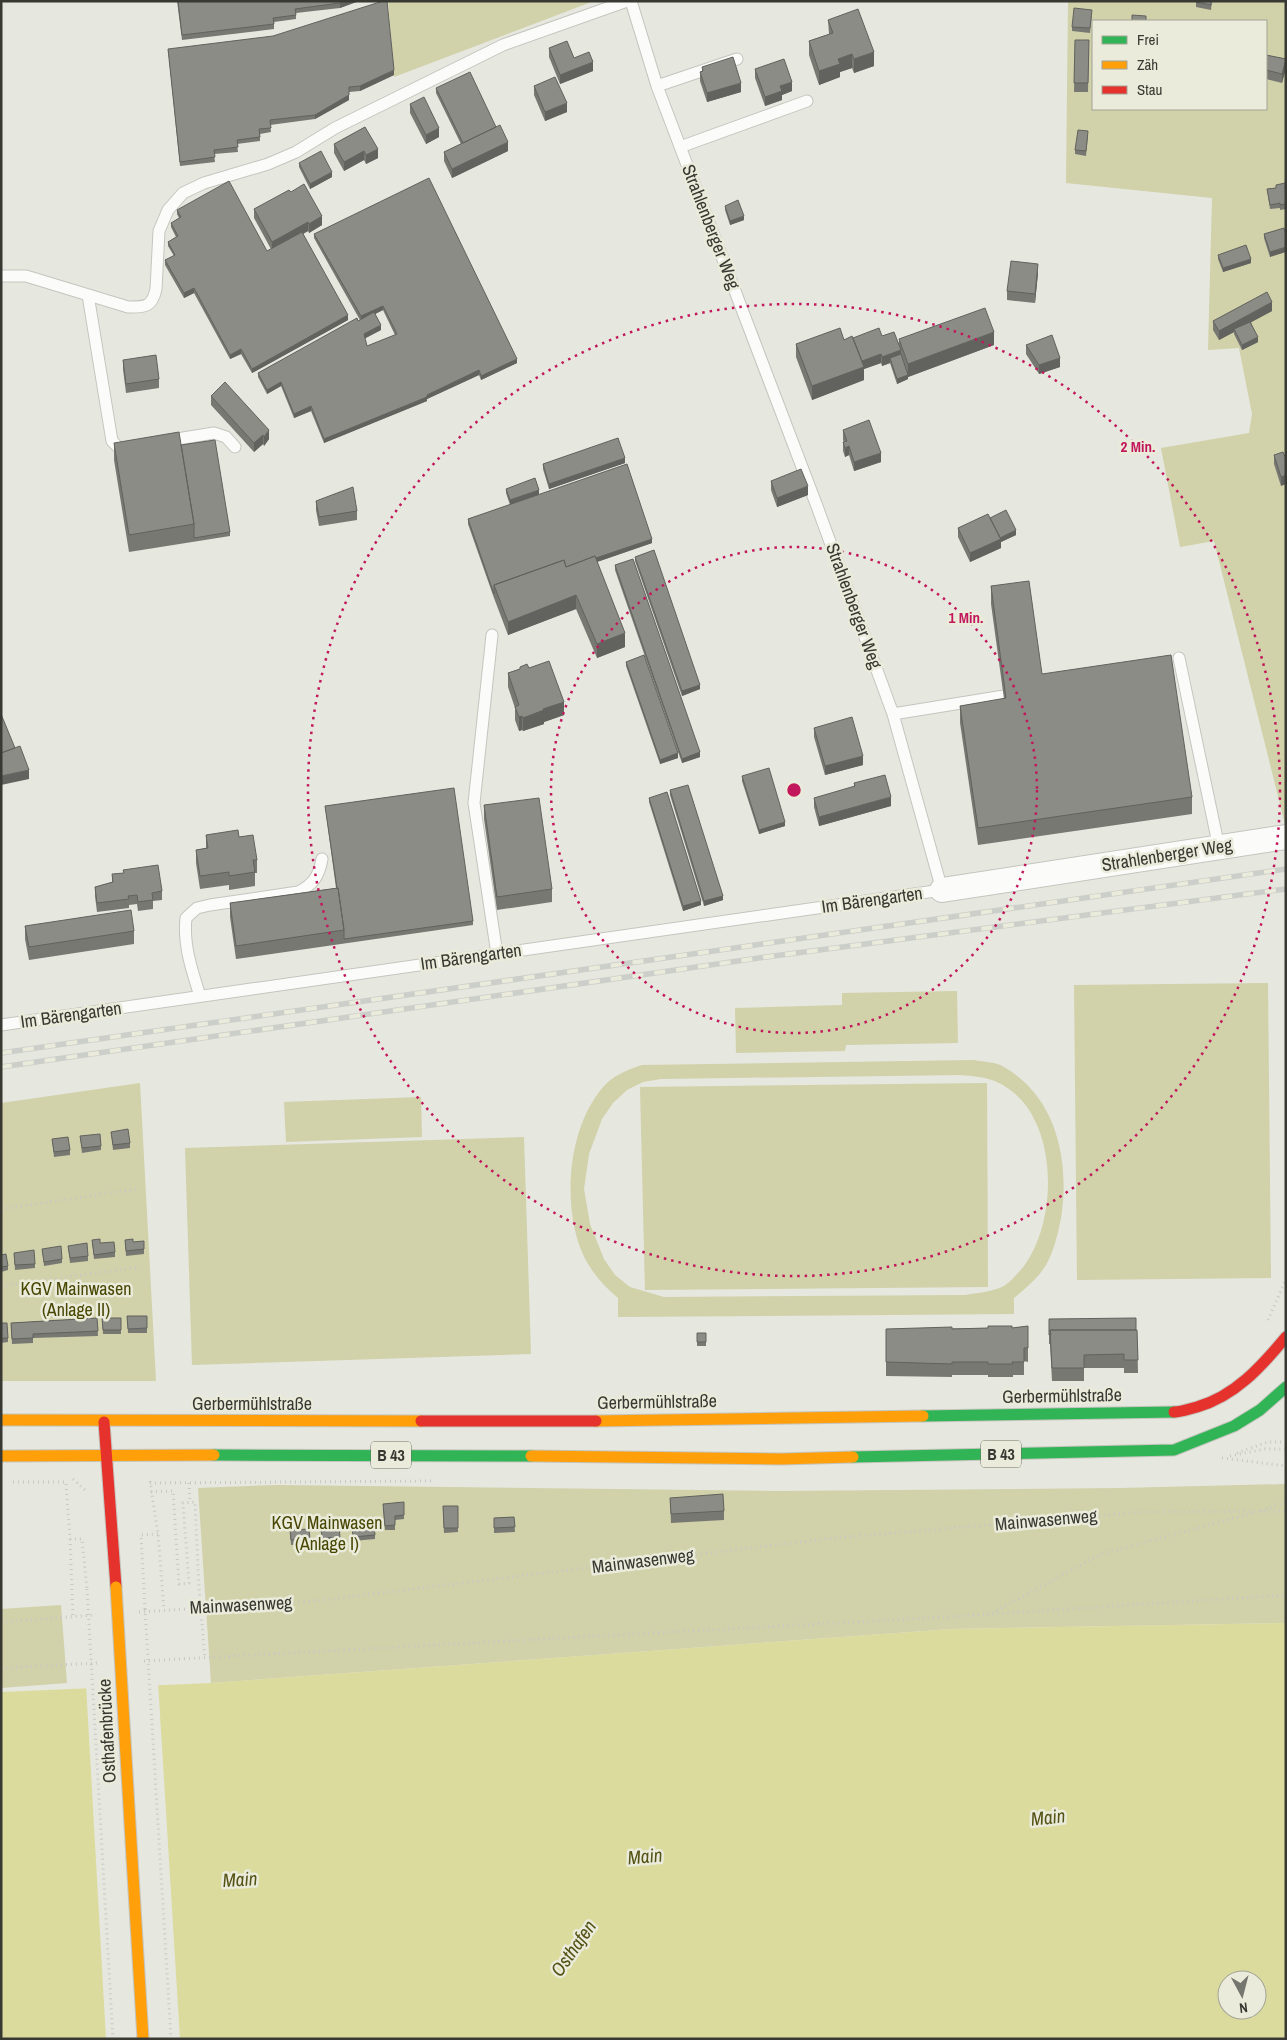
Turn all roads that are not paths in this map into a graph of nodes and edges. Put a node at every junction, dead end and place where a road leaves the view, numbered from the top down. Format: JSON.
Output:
{"nodes":[{"id":1,"x":626,"y":1,"type":"edge"},
{"id":2,"x":631,"y":1,"type":"edge"},
{"id":3,"x":737,"y":59,"type":"dead end"},
{"id":4,"x":657,"y":86,"type":"junction"},
{"id":5,"x":806,"y":101,"type":"dead end"},
{"id":6,"x":680,"y":147,"type":"junction"},
{"id":7,"x":1,"y":276,"type":"edge"},
{"id":8,"x":88,"y":295,"type":"junction"},
{"id":9,"x":158,"y":442,"type":"edge"},
{"id":10,"x":139,"y":446,"type":"edge"},
{"id":11,"x":235,"y":447,"type":"dead end"},
{"id":12,"x":492,"y":635,"type":"dead end"},
{"id":13,"x":1179,"y":658,"type":"dead end"},
{"id":14,"x":1004,"y":696,"type":"edge"},
{"id":15,"x":893,"y":714,"type":"junction"},
{"id":16,"x":1286,"y":838,"type":"edge"},
{"id":17,"x":1219,"y":848,"type":"junction"},
{"id":18,"x":322,"y":859,"type":"dead end"},
{"id":19,"x":942,"y":890,"type":"junction"},
{"id":20,"x":497,"y":954,"type":"junction"},
{"id":21,"x":200,"y":996,"type":"junction"},
{"id":22,"x":1,"y":1025,"type":"edge"},
{"id":23,"x":1286,"y":1337,"type":"edge"},
{"id":24,"x":1286,"y":1387,"type":"edge"},
{"id":25,"x":1,"y":1420,"type":"edge"},
{"id":26,"x":104,"y":1422,"type":"junction"},
{"id":27,"x":106,"y":1455,"type":"junction"},
{"id":28,"x":1,"y":1456,"type":"edge"},
{"id":29,"x":143,"y":2039,"type":"edge"}],
"edges":[{"from":1,"to":8,"type":"lane"},
{"from":2,"to":4,"type":"lane","name":"Strahlenberger Weg"},
{"from":3,"to":4,"type":"lane"},
{"from":4,"to":6,"type":"lane","name":"Strahlenberger Weg"},
{"from":5,"to":6,"type":"lane"},
{"from":6,"to":15,"type":"lane","name":"Strahlenberger Weg"},
{"from":7,"to":8,"type":"lane"},
{"from":8,"to":10,"type":"lane"},
{"from":9,"to":11,"type":"lane"},
{"from":12,"to":20,"type":"lane"},
{"from":13,"to":17,"type":"lane"},
{"from":14,"to":15,"type":"lane"},
{"from":15,"to":19,"type":"lane","name":"Strahlenberger Weg"},
{"from":16,"to":17,"type":"street","name":"Strahlenberger Weg"},
{"from":17,"to":19,"type":"street","name":"Strahlenberger Weg"},
{"from":18,"to":21,"type":"lane"},
{"from":19,"to":20,"type":"lane","name":"Im Bärengarten"},
{"from":20,"to":21,"type":"lane","name":"Im Bärengarten"},
{"from":21,"to":22,"type":"lane","name":"Im Bärengarten"},
{"from":23,"to":26,"type":"main road","name":"Gerbermühlstraße","number":"B 43"},
{"from":24,"to":27,"type":"main road","number":"B 43"},
{"from":25,"to":26,"type":"main road","name":"Gerbermühlstraße","number":"B 43"},
{"from":26,"to":27,"type":"main road","name":"Osthafenbrücke"},
{"from":27,"to":28,"type":"main road","number":"B 43"},
{"from":27,"to":29,"type":"main road","name":"Osthafenbrücke","bridge":true}]}
